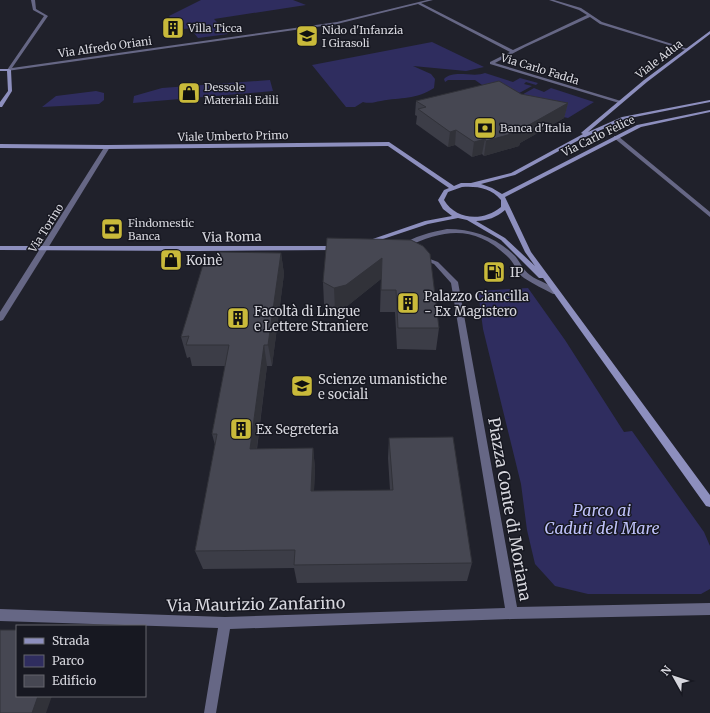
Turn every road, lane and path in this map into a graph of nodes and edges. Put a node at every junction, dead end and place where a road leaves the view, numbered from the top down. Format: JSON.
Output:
{"nodes":[{"id":1,"x":33,"y":0,"type":"edge"},
{"id":2,"x":431,"y":0,"type":"edge"},
{"id":3,"x":551,"y":0,"type":"edge"},
{"id":4,"x":420,"y":4,"type":"junction"},
{"id":5,"x":589,"y":16,"type":"junction"},
{"id":6,"x":710,"y":32,"type":"edge"},
{"id":7,"x":686,"y":49,"type":"junction"},
{"id":8,"x":513,"y":52,"type":"junction"},
{"id":9,"x":0,"y":70,"type":"edge"},
{"id":10,"x":9,"y":70,"type":"junction"},
{"id":11,"x":710,"y":101,"type":"edge"},
{"id":12,"x":619,"y":102,"type":"junction"},
{"id":13,"x":0,"y":106,"type":"edge"},
{"id":14,"x":710,"y":111,"type":"edge"},
{"id":15,"x":616,"y":137,"type":"junction"},
{"id":16,"x":577,"y":139,"type":"junction"},
{"id":17,"x":0,"y":146,"type":"edge"},
{"id":18,"x":107,"y":147,"type":"junction"},
{"id":19,"x":471,"y":185,"type":"junction"},
{"id":20,"x":452,"y":187,"type":"junction"},
{"id":21,"x":502,"y":196,"type":"junction"},
{"id":22,"x":505,"y":203,"type":"junction"},
{"id":23,"x":710,"y":215,"type":"edge"},
{"id":24,"x":462,"y":217,"type":"junction"},
{"id":25,"x":361,"y":246,"type":"joint"},
{"id":26,"x":0,"y":248,"type":"edge"},
{"id":27,"x":45,"y":248,"type":"junction"},
{"id":28,"x":347,"y":248,"type":"edge"},
{"id":29,"x":369,"y":249,"type":"edge"},
{"id":30,"x":556,"y":292,"type":"junction"},
{"id":31,"x":0,"y":318,"type":"edge"},
{"id":32,"x":710,"y":503,"type":"edge"},
{"id":33,"x":710,"y":609,"type":"edge"},
{"id":34,"x":512,"y":613,"type":"junction"},
{"id":35,"x":0,"y":615,"type":"edge"},
{"id":36,"x":225,"y":623,"type":"junction"},
{"id":37,"x":210,"y":713,"type":"edge"}],
"edges":[{"from":1,"to":10,"type":"street"},
{"from":2,"to":4,"type":"street","name":"Via Alfredo Oriani"},
{"from":3,"to":5,"type":"street"},
{"from":4,"to":8,"type":"street"},
{"from":4,"to":10,"type":"street","name":"Via Alfredo Oriani"},
{"from":5,"to":7,"type":"street"},
{"from":5,"to":8,"type":"street","name":"Via Carlo Fadda"},
{"from":6,"to":7,"type":"main road","name":"Viale Adua"},
{"from":7,"to":12,"type":"main road","name":"Viale Adua"},
{"from":8,"to":12,"type":"street","name":"Via Carlo Fadda"},
{"from":9,"to":10,"type":"main road"},
{"from":10,"to":13,"type":"main road"},
{"from":11,"to":16,"type":"main road","name":"Via Carlo Felice"},
{"from":12,"to":16,"type":"main road","name":"Viale Adua"},
{"from":14,"to":15,"type":"main road","name":"Via Carlo Felice"},
{"from":15,"to":21,"type":"main road","name":"Via Carlo Felice"},
{"from":15,"to":23,"type":"street"},
{"from":16,"to":19,"type":"main road"},
{"from":17,"to":18,"type":"main road","name":"Viale Umberto Primo"},
{"from":18,"to":20,"type":"main road","name":"Viale Umberto Primo"},
{"from":18,"to":27,"type":"street","name":"Via Torino"},
{"from":19,"to":20,"type":"main road"},
{"from":19,"to":21,"type":"main road"},
{"from":20,"to":24,"type":"main road","name":"Piazza Conte di Moriana"},
{"from":21,"to":22,"type":"main road","name":"Piazza Conte di Moriana"},
{"from":22,"to":24,"type":"main road"},
{"from":22,"to":30,"type":"main road","name":"Piazza Conte di Moriana"},
{"from":24,"to":25,"type":"main road"},
{"from":24,"to":30,"type":"main road","name":"Piazza Conte di Moriana"},
{"from":25,"to":29,"type":"street"},
{"from":26,"to":27,"type":"main road","name":"Via Roma"},
{"from":27,"to":28,"type":"main road","name":"Via Roma"},
{"from":27,"to":31,"type":"street","name":"Via Torino"},
{"from":30,"to":32,"type":"main road","name":"Piazza Conte di Moriana"},
{"from":30,"to":34,"type":"street","name":"Piazza Conte di Moriana"},
{"from":33,"to":34,"type":"street","name":"Piazza Conte di Moriana"},
{"from":34,"to":36,"type":"street","name":"Via Maurizio Zanfarino"},
{"from":35,"to":36,"type":"street","name":"Via Maurizio Zanfarino"},
{"from":36,"to":37,"type":"street"}]}
